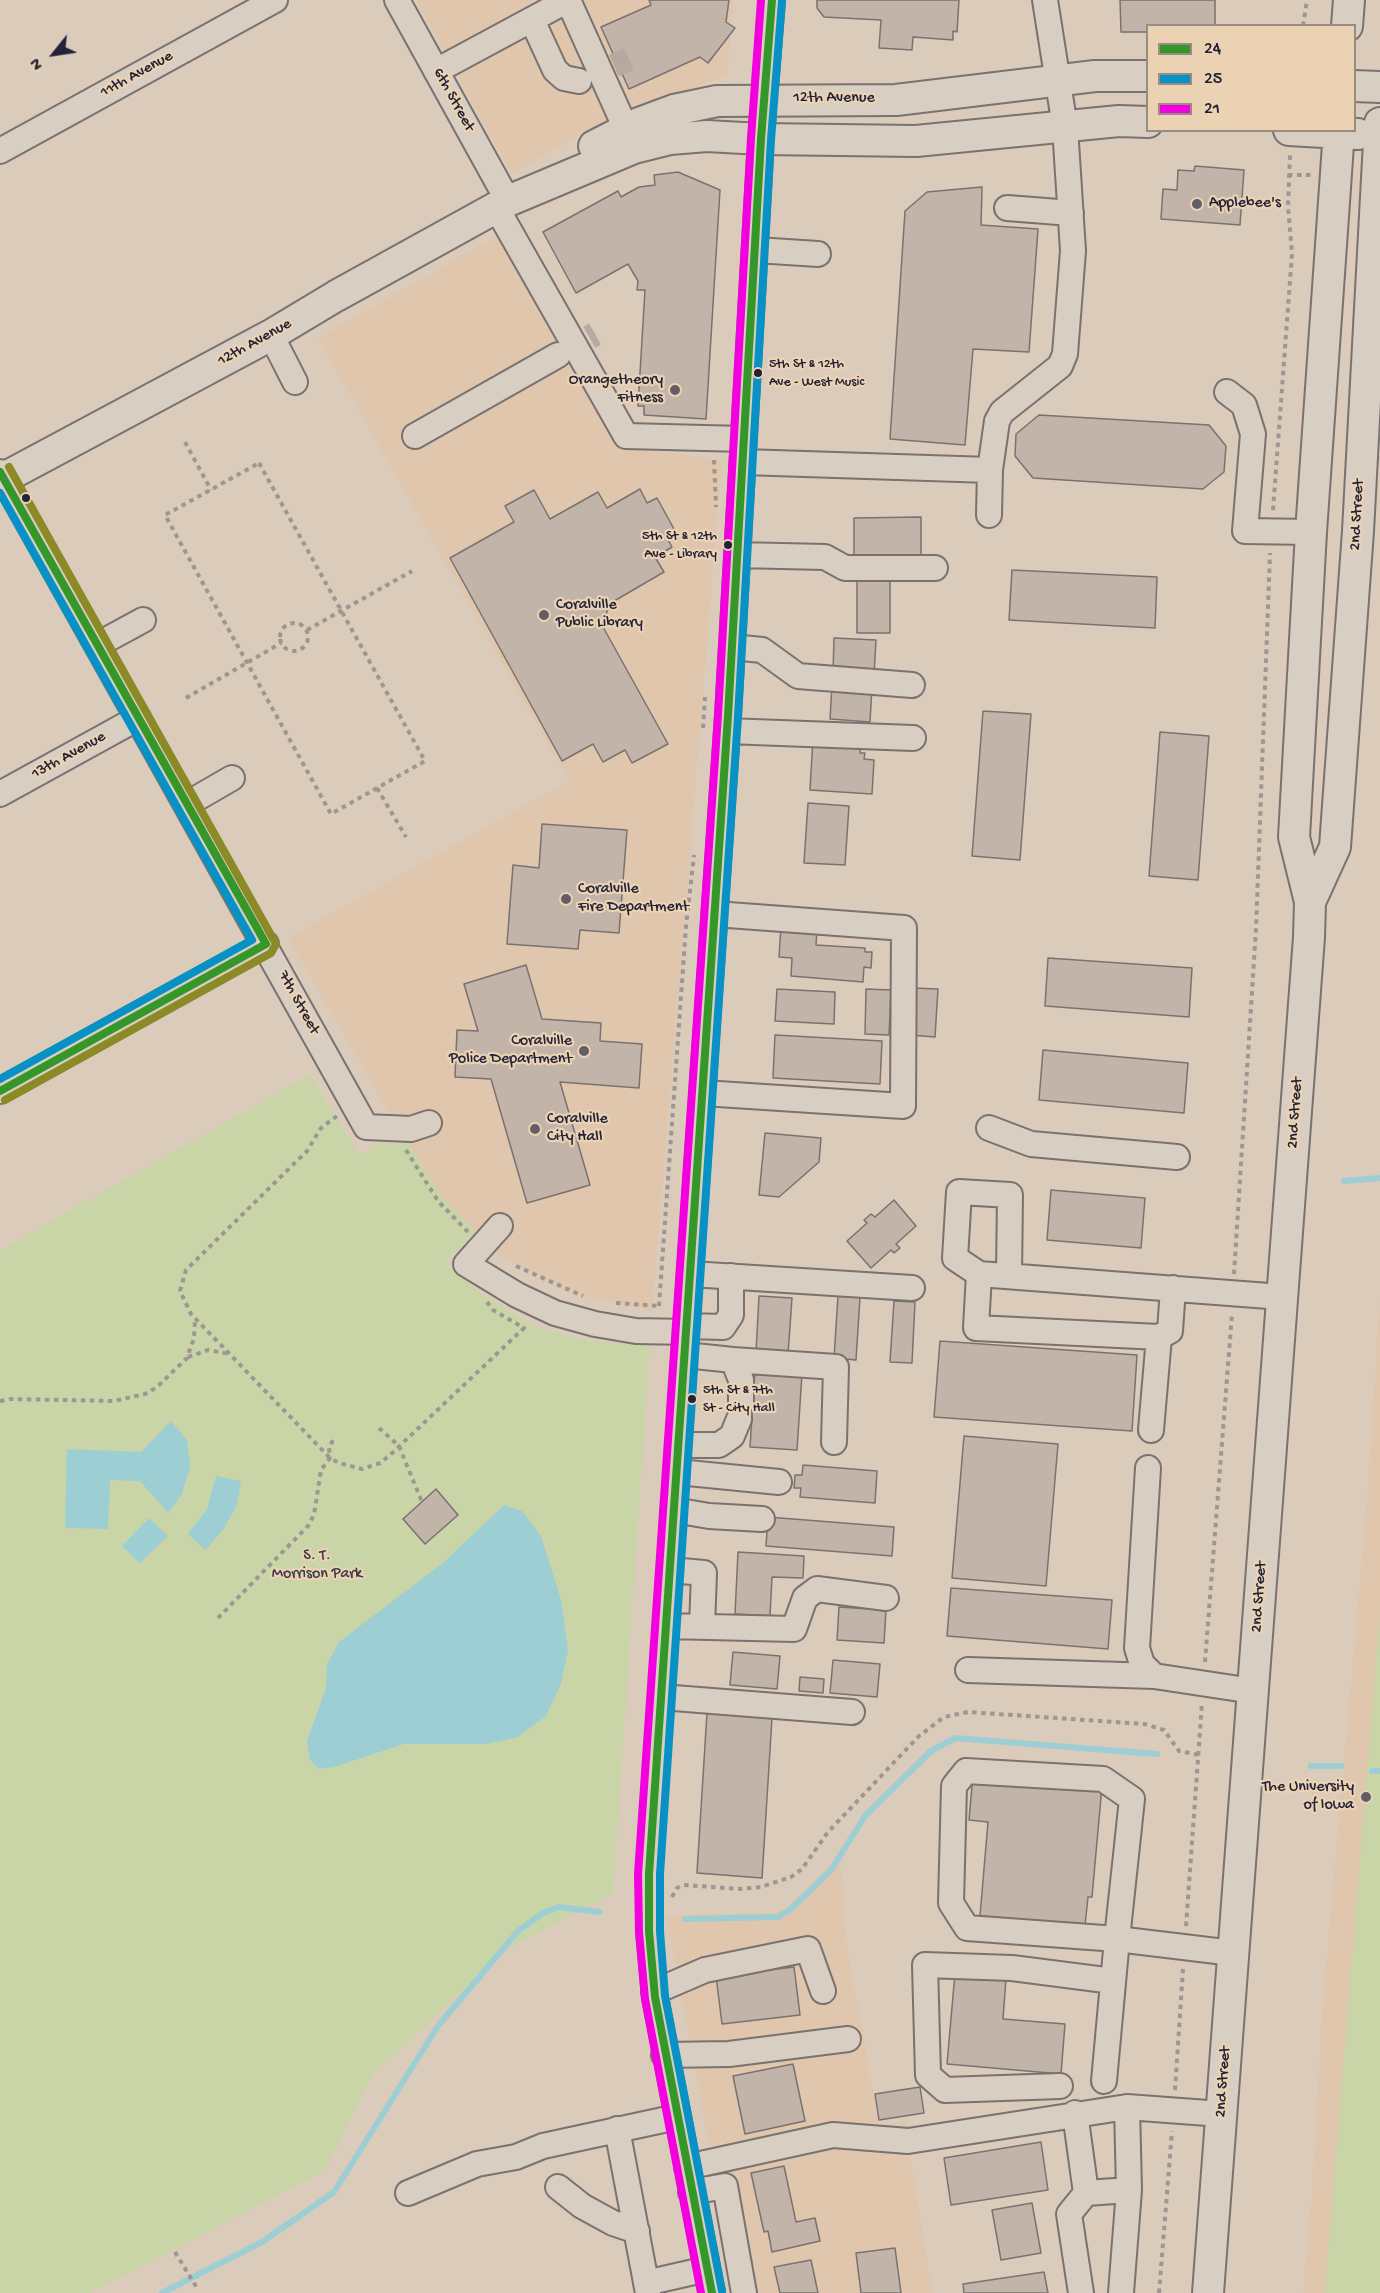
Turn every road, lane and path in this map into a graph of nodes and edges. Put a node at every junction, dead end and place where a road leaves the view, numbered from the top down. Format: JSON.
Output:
{"nodes":[{"id":1,"x":275,"y":0,"type":"edge"},
{"id":2,"x":398,"y":0,"type":"edge"},
{"id":3,"x":568,"y":0,"type":"edge"},
{"id":4,"x":772,"y":0,"type":"edge"},
{"id":5,"x":1045,"y":0,"type":"edge"},
{"id":6,"x":1307,"y":0,"type":"edge"},
{"id":7,"x":1349,"y":0,"type":"edge"},
{"id":8,"x":532,"y":20,"type":"junction"},
{"id":9,"x":1304,"y":24,"type":"edge"},
{"id":10,"x":1347,"y":24,"type":"edge"},
{"id":11,"x":436,"y":71,"type":"junction"},
{"id":12,"x":1146,"y":76,"type":"edge"},
{"id":13,"x":1059,"y":80,"type":"junction"},
{"id":14,"x":579,"y":81,"type":"dead end"},
{"id":15,"x":1356,"y":86,"type":"edge"},
{"id":16,"x":1380,"y":87,"type":"edge"},
{"id":17,"x":764,"y":99,"type":"junction"},
{"id":18,"x":1146,"y":122,"type":"edge"},
{"id":19,"x":1065,"y":127,"type":"junction"},
{"id":20,"x":626,"y":129,"type":"junction"},
{"id":21,"x":1379,"y":129,"type":"edge"},
{"id":22,"x":1356,"y":131,"type":"edge"},
{"id":23,"x":1339,"y":132,"type":"edge"},
{"id":24,"x":1290,"y":138,"type":"edge"},
{"id":25,"x":761,"y":139,"type":"junction"},
{"id":26,"x":0,"y":151,"type":"edge"},
{"id":27,"x":1288,"y":174,"type":"junction"},
{"id":28,"x":1316,"y":175,"type":"dead end"},
{"id":29,"x":502,"y":204,"type":"junction"},
{"id":30,"x":1007,"y":208,"type":"dead end"},
{"id":31,"x":1071,"y":213,"type":"junction"},
{"id":32,"x":756,"y":250,"type":"junction"},
{"id":33,"x":818,"y":254,"type":"dead end"},
{"id":34,"x":271,"y":335,"type":"junction"},
{"id":35,"x":558,"y":355,"type":"tunnel mouth"},
{"id":36,"x":295,"y":382,"type":"dead end"},
{"id":37,"x":1227,"y":392,"type":"dead end"},
{"id":38,"x":414,"y":436,"type":"dead end"},
{"id":39,"x":184,"y":442,"type":"dead end"},
{"id":40,"x":714,"y":450,"type":"dead end"},
{"id":41,"x":743,"y":451,"type":"junction"},
{"id":42,"x":990,"y":470,"type":"junction"},
{"id":43,"x":1,"y":477,"type":"edge"},
{"id":44,"x":211,"y":490,"type":"junction"},
{"id":45,"x":717,"y":512,"type":"dead end"},
{"id":46,"x":989,"y":515,"type":"dead end"},
{"id":47,"x":1271,"y":529,"type":"junction"},
{"id":48,"x":1311,"y":532,"type":"junction"},
{"id":49,"x":737,"y":555,"type":"junction"},
{"id":50,"x":934,"y":568,"type":"dead end"},
{"id":51,"x":412,"y":572,"type":"dead end"},
{"id":52,"x":342,"y":610,"type":"junction"},
{"id":53,"x":143,"y":620,"type":"dead end"},
{"id":54,"x":307,"y":630,"type":"junction"},
{"id":55,"x":282,"y":643,"type":"junction"},
{"id":56,"x":97,"y":645,"type":"junction"},
{"id":57,"x":732,"y":647,"type":"junction"},
{"id":58,"x":247,"y":663,"type":"junction"},
{"id":59,"x":912,"y":685,"type":"dead end"},
{"id":60,"x":705,"y":693,"type":"dead end"},
{"id":61,"x":186,"y":698,"type":"dead end"},
{"id":62,"x":138,"y":718,"type":"junction"},
{"id":63,"x":727,"y":731,"type":"junction"},
{"id":64,"x":913,"y":738,"type":"dead end"},
{"id":65,"x":702,"y":740,"type":"dead end"},
{"id":66,"x":232,"y":778,"type":"dead end"},
{"id":67,"x":377,"y":788,"type":"junction"},
{"id":68,"x":0,"y":794,"type":"edge"},
{"id":69,"x":187,"y":804,"type":"junction"},
{"id":70,"x":406,"y":837,"type":"dead end"},
{"id":71,"x":695,"y":848,"type":"dead end"},
{"id":72,"x":1310,"y":902,"type":"junction"},
{"id":73,"x":715,"y":914,"type":"junction"},
{"id":74,"x":266,"y":944,"type":"junction"},
{"id":75,"x":0,"y":1091,"type":"edge"},
{"id":76,"x":703,"y":1093,"type":"junction"},
{"id":77,"x":345,"y":1112,"type":"dead end"},
{"id":78,"x":429,"y":1123,"type":"dead end"},
{"id":79,"x":989,"y":1128,"type":"dead end"},
{"id":80,"x":404,"y":1147,"type":"dead end"},
{"id":81,"x":1177,"y":1157,"type":"dead end"},
{"id":82,"x":500,"y":1226,"type":"dead end"},
{"id":83,"x":473,"y":1236,"type":"dead end"},
{"id":84,"x":511,"y":1263,"type":"dead end"},
{"id":85,"x":691,"y":1274,"type":"junction"},
{"id":86,"x":979,"y":1274,"type":"junction"},
{"id":87,"x":731,"y":1276,"type":"junction"},
{"id":88,"x":1009,"y":1276,"type":"junction"},
{"id":89,"x":912,"y":1288,"type":"dead end"},
{"id":90,"x":1173,"y":1288,"type":"junction"},
{"id":91,"x":1233,"y":1293,"type":"junction"},
{"id":92,"x":492,"y":1294,"type":"dead end"},
{"id":93,"x":1282,"y":1297,"type":"junction"},
{"id":94,"x":588,"y":1298,"type":"dead end"},
{"id":95,"x":611,"y":1302,"type":"dead end"},
{"id":96,"x":659,"y":1306,"type":"junction"},
{"id":97,"x":666,"y":1306,"type":"dead end"},
{"id":98,"x":195,"y":1318,"type":"junction"},
{"id":99,"x":1160,"y":1337,"type":"junction"},
{"id":100,"x":687,"y":1338,"type":"junction"},
{"id":101,"x":231,"y":1355,"type":"junction"},
{"id":102,"x":187,"y":1358,"type":"junction"},
{"id":103,"x":733,"y":1360,"type":"junction"},
{"id":104,"x":0,"y":1401,"type":"edge"},
{"id":105,"x":379,"y":1428,"type":"dead end"},
{"id":106,"x":1151,"y":1430,"type":"dead end"},
{"id":107,"x":334,"y":1438,"type":"dead end"},
{"id":108,"x":834,"y":1442,"type":"dead end"},
{"id":109,"x":680,"y":1445,"type":"junction"},
{"id":110,"x":399,"y":1446,"type":"junction"},
{"id":111,"x":330,"y":1458,"type":"junction"},
{"id":112,"x":1148,"y":1468,"type":"dead end"},
{"id":113,"x":678,"y":1472,"type":"junction"},
{"id":114,"x":778,"y":1482,"type":"dead end"},
{"id":115,"x":422,"y":1502,"type":"dead end"},
{"id":116,"x":674,"y":1510,"type":"junction"},
{"id":117,"x":762,"y":1518,"type":"dead end"},
{"id":118,"x":670,"y":1570,"type":"junction"},
{"id":119,"x":885,"y":1598,"type":"dead end"},
{"id":120,"x":218,"y":1618,"type":"dead end"},
{"id":121,"x":666,"y":1626,"type":"junction"},
{"id":122,"x":702,"y":1627,"type":"junction"},
{"id":123,"x":968,"y":1670,"type":"dead end"},
{"id":124,"x":1154,"y":1676,"type":"junction"},
{"id":125,"x":1204,"y":1684,"type":"junction"},
{"id":126,"x":1253,"y":1691,"type":"junction"},
{"id":127,"x":661,"y":1697,"type":"junction"},
{"id":128,"x":852,"y":1712,"type":"dead end"},
{"id":129,"x":1199,"y":1755,"type":"junction"},
{"id":130,"x":671,"y":1903,"type":"dead end"},
{"id":131,"x":1117,"y":1939,"type":"junction"},
{"id":132,"x":1184,"y":1948,"type":"junction"},
{"id":133,"x":1233,"y":1953,"type":"junction"},
{"id":134,"x":1113,"y":1981,"type":"junction"},
{"id":135,"x":823,"y":1991,"type":"dead end"},
{"id":136,"x":654,"y":1992,"type":"junction"},
{"id":137,"x":848,"y":2039,"type":"dead end"},
{"id":138,"x":664,"y":2055,"type":"junction"},
{"id":139,"x":1104,"y":2081,"type":"dead end"},
{"id":140,"x":1060,"y":2086,"type":"dead end"},
{"id":141,"x":1127,"y":2107,"type":"junction"},
{"id":142,"x":1173,"y":2108,"type":"junction"},
{"id":143,"x":1075,"y":2113,"type":"junction"},
{"id":144,"x":1221,"y":2114,"type":"junction"},
{"id":145,"x":677,"y":2116,"type":"junction"},
{"id":146,"x":617,"y":2129,"type":"junction"},
{"id":147,"x":687,"y":2167,"type":"junction"},
{"id":148,"x":558,"y":2187,"type":"dead end"},
{"id":149,"x":1129,"y":2190,"type":"junction"},
{"id":150,"x":691,"y":2192,"type":"junction"},
{"id":151,"x":408,"y":2193,"type":"dead end"},
{"id":152,"x":1086,"y":2193,"type":"junction"},
{"id":153,"x":637,"y":2231,"type":"junction"},
{"id":154,"x":175,"y":2252,"type":"dead end"},
{"id":155,"x":707,"y":2269,"type":"junction"},
{"id":156,"x":197,"y":2288,"type":"dead end"},
{"id":157,"x":647,"y":2288,"type":"edge"},
{"id":158,"x":712,"y":2293,"type":"edge"},
{"id":159,"x":744,"y":2293,"type":"edge"},
{"id":160,"x":1081,"y":2293,"type":"edge"},
{"id":161,"x":1121,"y":2293,"type":"edge"},
{"id":162,"x":1159,"y":2293,"type":"edge"},
{"id":163,"x":1208,"y":2293,"type":"edge"}],
"edges":[{"from":1,"to":26,"type":"street","name":"11th Avenue"},
{"from":2,"to":11,"type":"street","name":"6th Street"},
{"from":3,"to":8,"type":"street"},
{"from":3,"to":20,"type":"street"},
{"from":4,"to":17,"type":"street"},
{"from":5,"to":13,"type":"street"},
{"from":6,"to":9,"type":"path"},
{"from":7,"to":10,"type":"main road"},
{"from":8,"to":11,"type":"street"},
{"from":8,"to":14,"type":"street"},
{"from":11,"to":29,"type":"street","name":"6th Street"},
{"from":12,"to":13,"type":"main road","name":"12th Avenue"},
{"from":13,"to":17,"type":"main road","name":"12th Avenue"},
{"from":13,"to":19,"type":"street"},
{"from":15,"to":16,"type":"main road"},
{"from":17,"to":20,"type":"main road","name":"12th Avenue"},
{"from":17,"to":25,"type":"street"},
{"from":18,"to":19,"type":"main road","name":"12th Avenue"},
{"from":19,"to":25,"type":"main road","name":"12th Avenue"},
{"from":19,"to":31,"type":"street"},
{"from":20,"to":29,"type":"main road","name":"12th Avenue"},
{"from":21,"to":22,"type":"main road"},
{"from":21,"to":72,"type":"main road","name":"2nd Street"},
{"from":23,"to":24,"type":"main road"},
{"from":23,"to":48,"type":"main road","name":"2nd Street"},
{"from":24,"to":27,"type":"path"},
{"from":25,"to":29,"type":"main road","name":"12th Avenue"},
{"from":25,"to":32,"type":"street"},
{"from":27,"to":28,"type":"path"},
{"from":27,"to":47,"type":"path"},
{"from":29,"to":34,"type":"main road","name":"12th Avenue"},
{"from":29,"to":41,"type":"street","name":"6th Street"},
{"from":30,"to":31,"type":"street"},
{"from":31,"to":42,"type":"street"},
{"from":32,"to":33,"type":"street"},
{"from":32,"to":41,"type":"street"},
{"from":34,"to":36,"type":"street"},
{"from":34,"to":43,"type":"main road","name":"12th Avenue"},
{"from":35,"to":38,"type":"street"},
{"from":37,"to":47,"type":"street"},
{"from":39,"to":44,"type":"path"},
{"from":40,"to":45,"type":"path"},
{"from":41,"to":42,"type":"street"},
{"from":41,"to":49,"type":"street"},
{"from":42,"to":46,"type":"street"},
{"from":43,"to":56,"type":"street","name":"7th Street"},
{"from":44,"to":52,"type":"path"},
{"from":44,"to":58,"type":"path"},
{"from":47,"to":48,"type":"street"},
{"from":47,"to":91,"type":"path"},
{"from":48,"to":72,"type":"main road","name":"2nd Street"},
{"from":49,"to":50,"type":"street"},
{"from":49,"to":57,"type":"street"},
{"from":51,"to":52,"type":"path"},
{"from":52,"to":54,"type":"path"},
{"from":52,"to":67,"type":"path"},
{"from":53,"to":56,"type":"street"},
{"from":54,"to":55,"type":"path"},
{"from":54,"to":55,"type":"path"},
{"from":55,"to":58,"type":"path"},
{"from":56,"to":62,"type":"street","name":"7th Street"},
{"from":57,"to":59,"type":"street"},
{"from":57,"to":63,"type":"street"},
{"from":58,"to":61,"type":"path"},
{"from":58,"to":67,"type":"path"},
{"from":60,"to":65,"type":"path"},
{"from":62,"to":68,"type":"street","name":"13th Avenue"},
{"from":62,"to":69,"type":"street","name":"7th Street"},
{"from":63,"to":64,"type":"street"},
{"from":63,"to":73,"type":"street"},
{"from":66,"to":69,"type":"street"},
{"from":67,"to":70,"type":"path"},
{"from":69,"to":74,"type":"street","name":"7th Street"},
{"from":71,"to":96,"type":"path"},
{"from":72,"to":93,"type":"main road","name":"2nd Street"},
{"from":73,"to":76,"type":"street"},
{"from":73,"to":76,"type":"street"},
{"from":74,"to":75,"type":"street"},
{"from":74,"to":78,"type":"street","name":"7th Street"},
{"from":76,"to":85,"type":"street"},
{"from":77,"to":98,"type":"path"},
{"from":79,"to":81,"type":"street"},
{"from":80,"to":83,"type":"path"},
{"from":82,"to":100,"type":"street"},
{"from":84,"to":94,"type":"path"},
{"from":85,"to":87,"type":"street"},
{"from":85,"to":100,"type":"street"},
{"from":86,"to":88,"type":"street"},
{"from":86,"to":88,"type":"street"},
{"from":86,"to":99,"type":"street"},
{"from":87,"to":89,"type":"street"},
{"from":87,"to":100,"type":"street"},
{"from":88,"to":90,"type":"street"},
{"from":90,"to":91,"type":"street"},
{"from":90,"to":99,"type":"street"},
{"from":91,"to":93,"type":"street"},
{"from":91,"to":125,"type":"path"},
{"from":92,"to":110,"type":"path"},
{"from":93,"to":126,"type":"main road","name":"2nd Street"},
{"from":95,"to":96,"type":"path"},
{"from":96,"to":97,"type":"path"},
{"from":98,"to":101,"type":"path"},
{"from":98,"to":102,"type":"path"},
{"from":99,"to":106,"type":"street"},
{"from":100,"to":103,"type":"street"},
{"from":100,"to":109,"type":"street"},
{"from":101,"to":102,"type":"path"},
{"from":101,"to":111,"type":"path"},
{"from":102,"to":104,"type":"path"},
{"from":103,"to":108,"type":"street"},
{"from":103,"to":109,"type":"street"},
{"from":105,"to":110,"type":"path"},
{"from":107,"to":111,"type":"path"},
{"from":109,"to":113,"type":"street"},
{"from":110,"to":111,"type":"path"},
{"from":110,"to":115,"type":"path"},
{"from":111,"to":120,"type":"path"},
{"from":112,"to":124,"type":"street"},
{"from":113,"to":114,"type":"street"},
{"from":113,"to":116,"type":"street"},
{"from":116,"to":117,"type":"street"},
{"from":116,"to":118,"type":"street"},
{"from":118,"to":121,"type":"street"},
{"from":118,"to":122,"type":"street"},
{"from":119,"to":122,"type":"street"},
{"from":121,"to":122,"type":"street"},
{"from":121,"to":127,"type":"street"},
{"from":123,"to":124,"type":"street"},
{"from":124,"to":125,"type":"street"},
{"from":125,"to":126,"type":"street"},
{"from":125,"to":129,"type":"path"},
{"from":126,"to":133,"type":"main road","name":"2nd Street"},
{"from":127,"to":128,"type":"street"},
{"from":127,"to":136,"type":"street"},
{"from":129,"to":130,"type":"path"},
{"from":129,"to":132,"type":"path"},
{"from":131,"to":131,"type":"street"},
{"from":131,"to":132,"type":"street"},
{"from":131,"to":134,"type":"street"},
{"from":132,"to":133,"type":"street"},
{"from":132,"to":142,"type":"path"},
{"from":133,"to":144,"type":"main road","name":"2nd Street"},
{"from":134,"to":139,"type":"street"},
{"from":134,"to":140,"type":"street"},
{"from":135,"to":136,"type":"street"},
{"from":136,"to":138,"type":"street"},
{"from":137,"to":138,"type":"street"},
{"from":138,"to":145,"type":"street"},
{"from":141,"to":142,"type":"street"},
{"from":141,"to":143,"type":"street"},
{"from":141,"to":149,"type":"street"},
{"from":142,"to":144,"type":"street"},
{"from":142,"to":162,"type":"path"},
{"from":143,"to":147,"type":"street"},
{"from":143,"to":152,"type":"street"},
{"from":144,"to":163,"type":"main road","name":"2nd Street"},
{"from":145,"to":146,"type":"street"},
{"from":145,"to":147,"type":"street"},
{"from":146,"to":151,"type":"street"},
{"from":146,"to":153,"type":"street"},
{"from":147,"to":150,"type":"street"},
{"from":148,"to":153,"type":"street"},
{"from":149,"to":152,"type":"street"},
{"from":149,"to":161,"type":"street"},
{"from":150,"to":155,"type":"street"},
{"from":150,"to":159,"type":"street"},
{"from":152,"to":160,"type":"street"},
{"from":153,"to":157,"type":"street"},
{"from":154,"to":156,"type":"path"},
{"from":155,"to":157,"type":"street"},
{"from":155,"to":158,"type":"street"}]}
